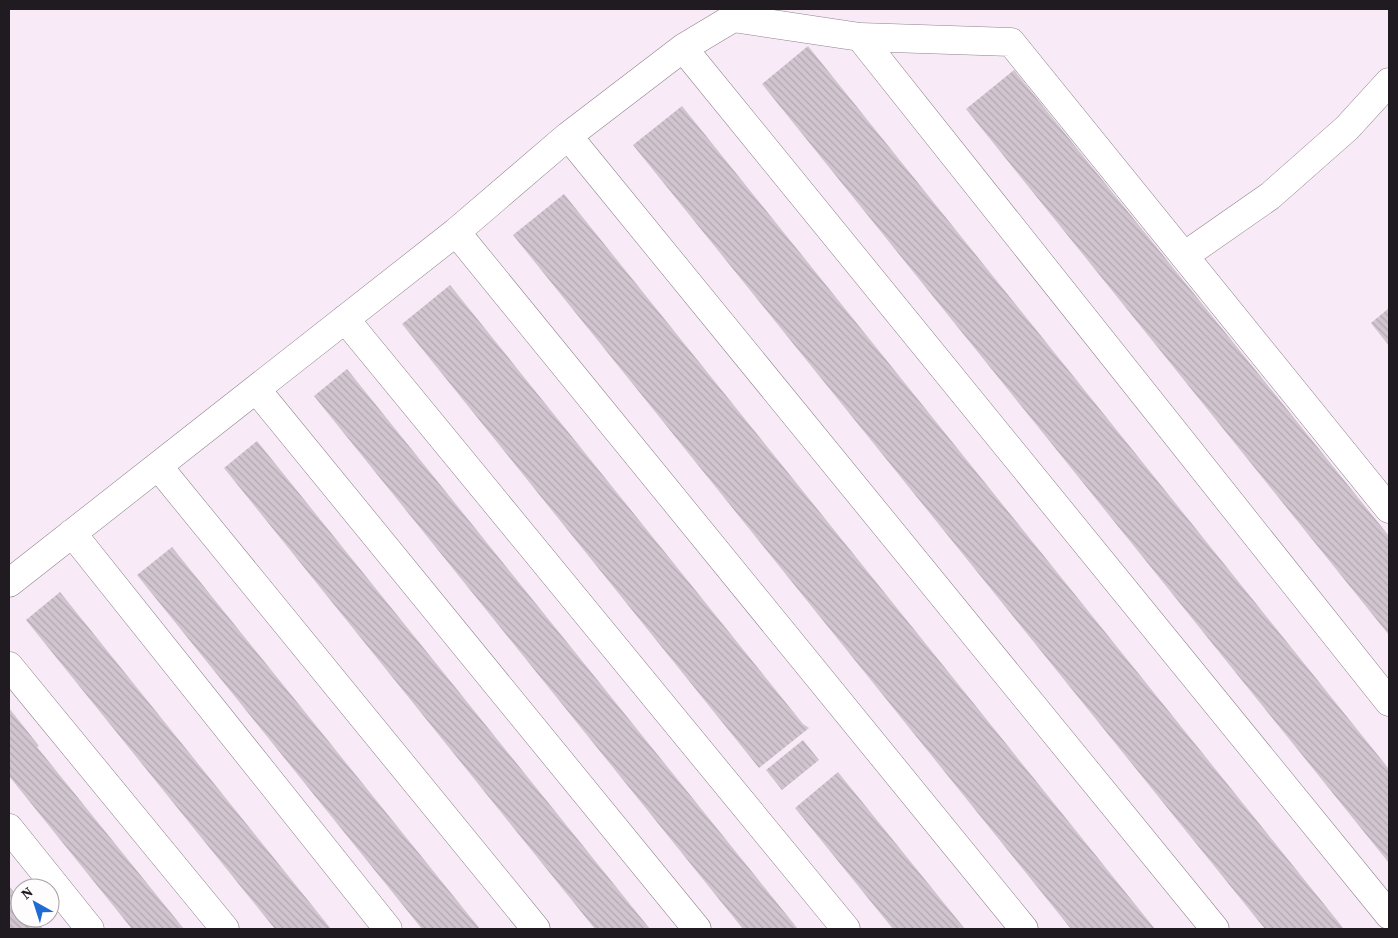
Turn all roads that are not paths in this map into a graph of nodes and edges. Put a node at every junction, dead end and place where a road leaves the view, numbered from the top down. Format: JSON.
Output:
{"nodes":[{"id":1,"x":860,"y":37,"type":"junction"},
{"id":2,"x":683,"y":48,"type":"junction"},
{"id":3,"x":1389,"y":82,"type":"edge"},
{"id":4,"x":568,"y":136,"type":"junction"},
{"id":5,"x":456,"y":232,"type":"junction"},
{"id":6,"x":1184,"y":256,"type":"junction"},
{"id":7,"x":345,"y":319,"type":"junction"},
{"id":8,"x":256,"y":389,"type":"junction"},
{"id":9,"x":158,"y":466,"type":"junction"},
{"id":10,"x":1389,"y":509,"type":"edge"},
{"id":11,"x":72,"y":533,"type":"junction"},
{"id":12,"x":9,"y":583,"type":"edge"},
{"id":13,"x":9,"y":666,"type":"edge"},
{"id":14,"x":1389,"y":702,"type":"edge"},
{"id":15,"x":9,"y":828,"type":"edge"},
{"id":16,"x":1389,"y":915,"type":"edge"},
{"id":17,"x":90,"y":929,"type":"edge"},
{"id":18,"x":225,"y":929,"type":"edge"},
{"id":19,"x":388,"y":929,"type":"edge"},
{"id":20,"x":536,"y":929,"type":"edge"},
{"id":21,"x":697,"y":929,"type":"edge"},
{"id":22,"x":846,"y":929,"type":"edge"},
{"id":23,"x":1024,"y":929,"type":"edge"},
{"id":24,"x":1215,"y":929,"type":"edge"}],
"edges":[{"from":1,"to":2,"type":"lane"},
{"from":1,"to":6,"type":"lane"},
{"from":1,"to":14,"type":"lane"},
{"from":2,"to":4,"type":"lane"},
{"from":2,"to":16,"type":"lane"},
{"from":3,"to":6,"type":"lane"},
{"from":4,"to":5,"type":"lane"},
{"from":4,"to":24,"type":"lane"},
{"from":5,"to":7,"type":"lane"},
{"from":5,"to":23,"type":"lane"},
{"from":6,"to":10,"type":"lane"},
{"from":7,"to":8,"type":"lane"},
{"from":7,"to":22,"type":"lane"},
{"from":8,"to":9,"type":"lane"},
{"from":8,"to":21,"type":"lane"},
{"from":9,"to":11,"type":"lane"},
{"from":9,"to":20,"type":"lane"},
{"from":11,"to":12,"type":"lane"},
{"from":11,"to":19,"type":"lane"},
{"from":13,"to":18,"type":"lane"},
{"from":15,"to":17,"type":"lane"}]}
